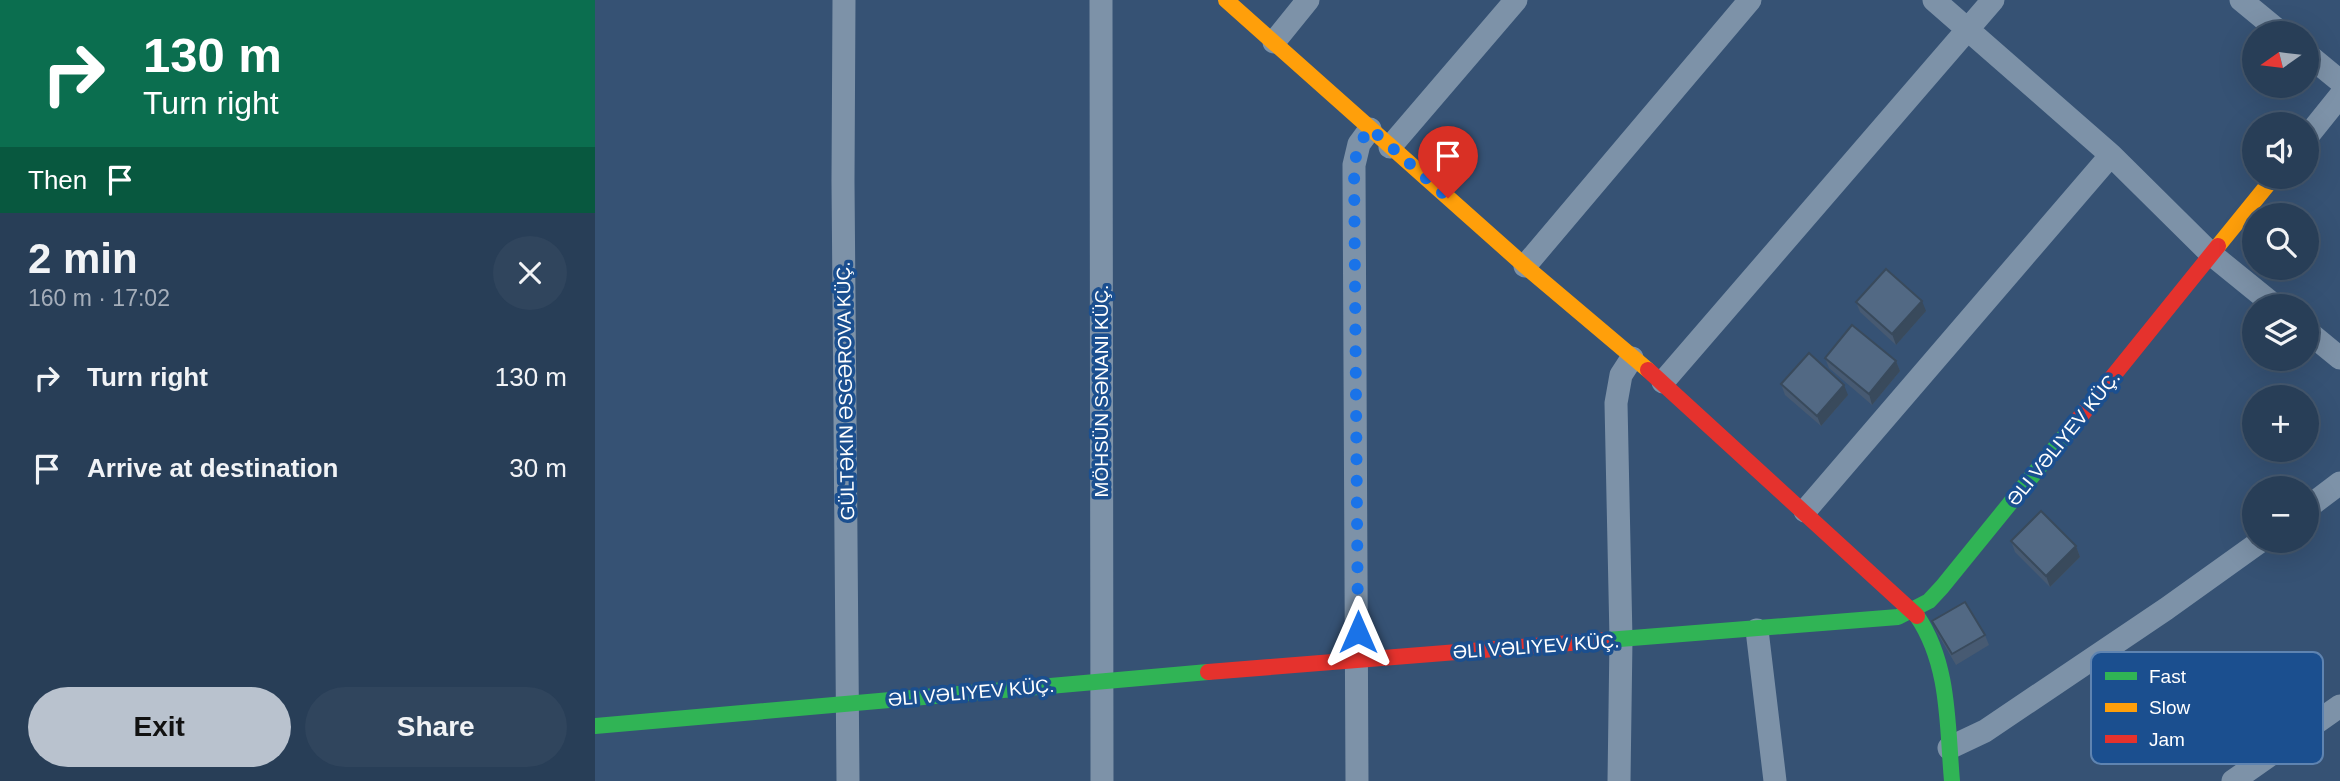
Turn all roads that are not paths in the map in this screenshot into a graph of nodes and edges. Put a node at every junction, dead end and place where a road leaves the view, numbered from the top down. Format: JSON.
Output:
{"nodes":[{"id":1,"x":844,"y":0,"type":"edge"},
{"id":2,"x":1101,"y":0,"type":"edge"},
{"id":3,"x":1226,"y":0,"type":"edge"},
{"id":4,"x":1308,"y":0,"type":"edge"},
{"id":5,"x":1516,"y":0,"type":"edge"},
{"id":6,"x":1750,"y":0,"type":"edge"},
{"id":7,"x":1934,"y":0,"type":"edge"},
{"id":8,"x":1993,"y":0,"type":"edge"},
{"id":9,"x":2241,"y":0,"type":"edge"},
{"id":10,"x":2266,"y":21,"type":"edge"},
{"id":11,"x":1967,"y":30,"type":"junction"},
{"id":12,"x":1274,"y":42,"type":"junction"},
{"id":13,"x":2319,"y":64,"type":"edge"},
{"id":14,"x":2340,"y":81,"type":"edge"},
{"id":15,"x":2340,"y":96,"type":"edge"},
{"id":16,"x":2319,"y":122,"type":"edge"},
{"id":17,"x":1370,"y":128,"type":"junction"},
{"id":18,"x":1390,"y":147,"type":"junction"},
{"id":19,"x":2111,"y":155,"type":"junction"},
{"id":20,"x":2264,"y":189,"type":"edge"},
{"id":21,"x":2211,"y":254,"type":"junction"},
{"id":22,"x":1525,"y":266,"type":"junction"},
{"id":23,"x":2261,"y":294,"type":"edge"},
{"id":24,"x":2319,"y":341,"type":"edge"},
{"id":25,"x":1632,"y":358,"type":"junction"},
{"id":26,"x":2340,"y":358,"type":"edge"},
{"id":27,"x":1663,"y":383,"type":"junction"},
{"id":28,"x":2340,"y":483,"type":"edge"},
{"id":29,"x":2319,"y":499,"type":"edge"},
{"id":30,"x":1805,"y":511,"type":"junction"},
{"id":31,"x":2244,"y":553,"type":"edge"},
{"id":32,"x":1914,"y":611,"type":"junction"},
{"id":33,"x":1757,"y":630,"type":"junction"},
{"id":34,"x":1621,"y":639,"type":"junction"},
{"id":35,"x":2103,"y":652,"type":"edge"},
{"id":36,"x":1358,"y":659,"type":"junction"},
{"id":37,"x":2091,"y":660,"type":"edge"},
{"id":38,"x":1101,"y":680,"type":"junction"},
{"id":39,"x":848,"y":703,"type":"junction"},
{"id":40,"x":2340,"y":706,"type":"edge"},
{"id":41,"x":2323,"y":718,"type":"edge"},
{"id":42,"x":595,"y":726,"type":"edge"},
{"id":43,"x":1949,"y":748,"type":"junction"},
{"id":44,"x":2257,"y":764,"type":"edge"},
{"id":45,"x":848,"y":781,"type":"edge"},
{"id":46,"x":1102,"y":781,"type":"edge"},
{"id":47,"x":1357,"y":781,"type":"edge"},
{"id":48,"x":1619,"y":781,"type":"edge"},
{"id":49,"x":1775,"y":781,"type":"edge"},
{"id":50,"x":1952,"y":781,"type":"edge"},
{"id":51,"x":2233,"y":781,"type":"edge"}],
"edges":[{"from":1,"to":39,"type":"street","name":"GÜLTƏKIN ƏSGƏROVA KÜÇ."},
{"from":2,"to":38,"type":"street","name":"MÖHSÜN SƏNANI KÜÇ."},
{"from":3,"to":12,"type":"street"},
{"from":4,"to":12,"type":"street"},
{"from":5,"to":18,"type":"street"},
{"from":6,"to":22,"type":"street"},
{"from":7,"to":11,"type":"street"},
{"from":8,"to":11,"type":"street"},
{"from":9,"to":10,"type":"street"},
{"from":11,"to":19,"type":"street"},
{"from":11,"to":27,"type":"street"},
{"from":12,"to":17,"type":"street"},
{"from":13,"to":14,"type":"street"},
{"from":15,"to":16,"type":"street"},
{"from":17,"to":18,"type":"street"},
{"from":17,"to":36,"type":"street"},
{"from":18,"to":22,"type":"street"},
{"from":19,"to":21,"type":"street"},
{"from":19,"to":30,"type":"street"},
{"from":20,"to":21,"type":"street","name":"ƏLI VƏLIYEV KÜÇ."},
{"from":21,"to":23,"type":"street"},
{"from":21,"to":32,"type":"street","name":"ƏLI VƏLIYEV KÜÇ."},
{"from":22,"to":25,"type":"street"},
{"from":24,"to":26,"type":"street"},
{"from":25,"to":27,"type":"street"},
{"from":25,"to":34,"type":"street"},
{"from":27,"to":30,"type":"street"},
{"from":28,"to":29,"type":"street"},
{"from":30,"to":32,"type":"street"},
{"from":31,"to":35,"type":"street"},
{"from":32,"to":33,"type":"street","name":"ƏLI VƏLIYEV KÜÇ."},
{"from":32,"to":43,"type":"street"},
{"from":33,"to":34,"type":"street","name":"ƏLI VƏLIYEV KÜÇ."},
{"from":33,"to":49,"type":"street"},
{"from":34,"to":36,"type":"street","name":"ƏLI VƏLIYEV KÜÇ."},
{"from":34,"to":48,"type":"street"},
{"from":36,"to":38,"type":"street","name":"ƏLI VƏLIYEV KÜÇ."},
{"from":36,"to":47,"type":"street"},
{"from":37,"to":43,"type":"street"},
{"from":38,"to":39,"type":"street","name":"ƏLI VƏLIYEV KÜÇ."},
{"from":38,"to":46,"type":"street","name":"MÖHSÜN SƏNANI KÜÇ."},
{"from":39,"to":42,"type":"street","name":"ƏLI VƏLIYEV KÜÇ."},
{"from":39,"to":45,"type":"street","name":"GÜLTƏKIN ƏSGƏROVA KÜÇ."},
{"from":40,"to":41,"type":"street"},
{"from":43,"to":50,"type":"street"},
{"from":44,"to":51,"type":"street"}]}
